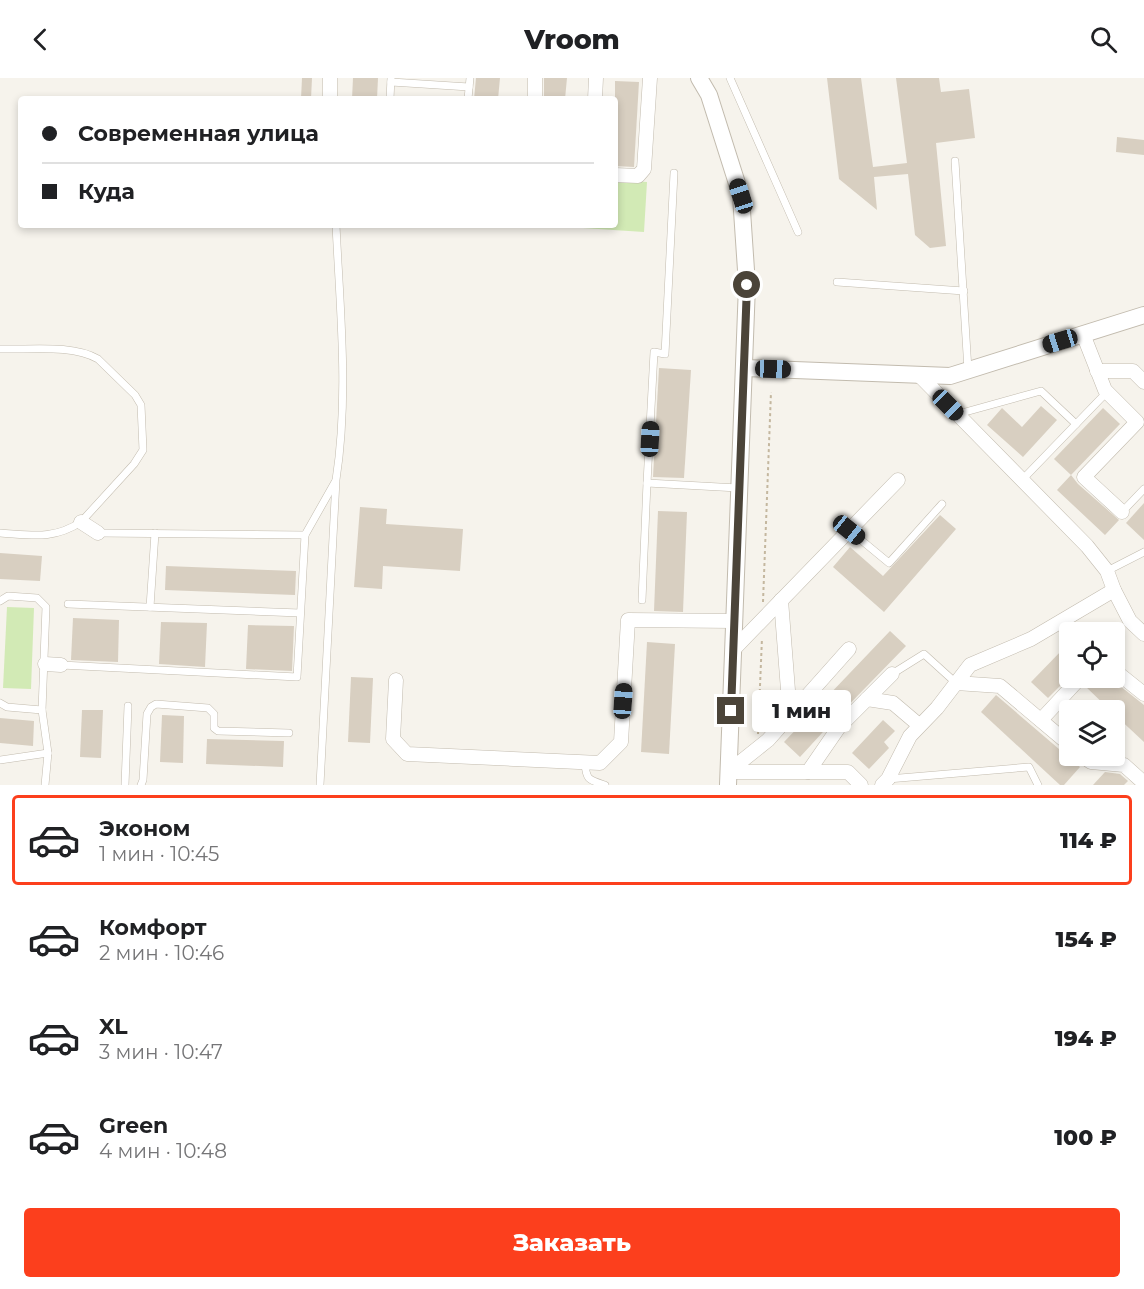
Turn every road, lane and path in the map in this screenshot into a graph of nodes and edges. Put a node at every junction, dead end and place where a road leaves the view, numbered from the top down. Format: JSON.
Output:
{"nodes":[{"id":1,"x":330,"y":78,"type":"edge"},
{"id":2,"x":470,"y":78,"type":"edge"},
{"id":3,"x":535,"y":78,"type":"edge"},
{"id":4,"x":596,"y":78,"type":"edge"},
{"id":5,"x":650,"y":78,"type":"edge"},
{"id":6,"x":699,"y":78,"type":"edge"},
{"id":7,"x":730,"y":78,"type":"edge"},
{"id":8,"x":391,"y":80,"type":"edge"},
{"id":9,"x":469,"y":87,"type":"junction"},
{"id":10,"x":330,"y":96,"type":"edge"},
{"id":11,"x":390,"y":96,"type":"edge"},
{"id":12,"x":468,"y":96,"type":"edge"},
{"id":13,"x":535,"y":96,"type":"edge"},
{"id":14,"x":595,"y":96,"type":"edge"},
{"id":15,"x":955,"y":161,"type":"dead end"},
{"id":16,"x":674,"y":173,"type":"dead end"},
{"id":17,"x":618,"y":175,"type":"edge"},
{"id":18,"x":336,"y":228,"type":"edge"},
{"id":19,"x":798,"y":232,"type":"dead end"},
{"id":20,"x":837,"y":282,"type":"dead end"},
{"id":21,"x":964,"y":291,"type":"junction"},
{"id":22,"x":1144,"y":315,"type":"edge"},
{"id":23,"x":1083,"y":334,"type":"junction"},
{"id":24,"x":0,"y":350,"type":"edge"},
{"id":25,"x":745,"y":368,"type":"junction"},
{"id":26,"x":968,"y":370,"type":"junction"},
{"id":27,"x":1097,"y":371,"type":"junction"},
{"id":28,"x":919,"y":375,"type":"junction"},
{"id":29,"x":1144,"y":382,"type":"edge"},
{"id":30,"x":771,"y":392,"type":"dead end"},
{"id":31,"x":1107,"y":392,"type":"junction"},
{"id":32,"x":958,"y":414,"type":"junction"},
{"id":33,"x":1076,"y":424,"type":"junction"},
{"id":34,"x":336,"y":480,"type":"junction"},
{"id":35,"x":898,"y":480,"type":"dead end"},
{"id":36,"x":1022,"y":480,"type":"junction"},
{"id":37,"x":647,"y":483,"type":"junction"},
{"id":38,"x":741,"y":488,"type":"junction"},
{"id":39,"x":1144,"y":489,"type":"edge"},
{"id":40,"x":942,"y":504,"type":"dead end"},
{"id":41,"x":1122,"y":512,"type":"joint"},
{"id":42,"x":81,"y":522,"type":"junction"},
{"id":43,"x":849,"y":530,"type":"junction"},
{"id":44,"x":0,"y":533,"type":"edge"},
{"id":45,"x":98,"y":533,"type":"joint"},
{"id":46,"x":155,"y":534,"type":"junction"},
{"id":47,"x":304,"y":535,"type":"junction"},
{"id":48,"x":1144,"y":552,"type":"edge"},
{"id":49,"x":1107,"y":571,"type":"junction"},
{"id":50,"x":1114,"y":590,"type":"junction"},
{"id":51,"x":642,"y":600,"type":"dead end"},
{"id":52,"x":781,"y":600,"type":"junction"},
{"id":53,"x":0,"y":601,"type":"edge"},
{"id":54,"x":68,"y":604,"type":"dead end"},
{"id":55,"x":150,"y":607,"type":"junction"},
{"id":56,"x":300,"y":613,"type":"junction"},
{"id":57,"x":762,"y":619,"type":"junction"},
{"id":58,"x":734,"y":621,"type":"junction"},
{"id":59,"x":1144,"y":634,"type":"edge"},
{"id":60,"x":849,"y":649,"type":"dead end"},
{"id":61,"x":733,"y":650,"type":"junction"},
{"id":62,"x":45,"y":664,"type":"junction"},
{"id":63,"x":61,"y":664,"type":"joint"},
{"id":64,"x":892,"y":674,"type":"joint"},
{"id":65,"x":1125,"y":679,"type":"edge"},
{"id":66,"x":396,"y":680,"type":"dead end"},
{"id":67,"x":956,"y":683,"type":"junction"},
{"id":68,"x":1071,"y":688,"type":"edge"},
{"id":69,"x":1144,"y":694,"type":"edge"},
{"id":70,"x":867,"y":699,"type":"junction"},
{"id":71,"x":0,"y":703,"type":"edge"},
{"id":72,"x":128,"y":706,"type":"dead end"},
{"id":73,"x":42,"y":710,"type":"junction"},
{"id":74,"x":789,"y":716,"type":"junction"},
{"id":75,"x":1041,"y":720,"type":"junction"},
{"id":76,"x":919,"y":724,"type":"junction"},
{"id":77,"x":289,"y":733,"type":"dead end"},
{"id":78,"x":1059,"y":736,"type":"edge"},
{"id":79,"x":757,"y":749,"type":"junction"},
{"id":80,"x":48,"y":753,"type":"junction"},
{"id":81,"x":0,"y":760,"type":"edge"},
{"id":82,"x":585,"y":762,"type":"junction"},
{"id":83,"x":1125,"y":766,"type":"edge"},
{"id":84,"x":808,"y":772,"type":"junction"},
{"id":85,"x":728,"y":778,"type":"edge"},
{"id":86,"x":885,"y":782,"type":"edge"},
{"id":87,"x":1144,"y":783,"type":"edge"},
{"id":88,"x":45,"y":785,"type":"edge"},
{"id":89,"x":125,"y":785,"type":"edge"},
{"id":90,"x":141,"y":785,"type":"edge"},
{"id":91,"x":320,"y":785,"type":"edge"},
{"id":92,"x":605,"y":785,"type":"edge"},
{"id":93,"x":861,"y":785,"type":"edge"},
{"id":94,"x":1038,"y":785,"type":"edge"}],
"edges":[{"from":1,"to":10,"type":"street"},
{"from":2,"to":9,"type":"lane"},
{"from":3,"to":13,"type":"street"},
{"from":4,"to":14,"type":"street"},
{"from":5,"to":17,"type":"street"},
{"from":6,"to":25,"type":"street"},
{"from":7,"to":19,"type":"lane"},
{"from":8,"to":9,"type":"lane"},
{"from":8,"to":11,"type":"lane"},
{"from":9,"to":12,"type":"lane"},
{"from":15,"to":21,"type":"lane"},
{"from":16,"to":37,"type":"lane"},
{"from":18,"to":34,"type":"lane"},
{"from":20,"to":21,"type":"lane"},
{"from":21,"to":26,"type":"lane"},
{"from":22,"to":23,"type":"street"},
{"from":23,"to":26,"type":"street"},
{"from":23,"to":27,"type":"street"},
{"from":24,"to":42,"type":"lane"},
{"from":25,"to":28,"type":"street"},
{"from":25,"to":38,"type":"street"},
{"from":26,"to":28,"type":"street"},
{"from":27,"to":29,"type":"street"},
{"from":27,"to":31,"type":"street"},
{"from":28,"to":32,"type":"street"},
{"from":30,"to":57,"type":"path"},
{"from":31,"to":33,"type":"lane"},
{"from":31,"to":41,"type":"street"},
{"from":32,"to":33,"type":"lane"},
{"from":32,"to":36,"type":"street"},
{"from":33,"to":36,"type":"lane"},
{"from":34,"to":47,"type":"lane"},
{"from":34,"to":91,"type":"lane"},
{"from":35,"to":43,"type":"street"},
{"from":36,"to":49,"type":"street"},
{"from":37,"to":38,"type":"lane"},
{"from":37,"to":51,"type":"lane"},
{"from":38,"to":58,"type":"street"},
{"from":39,"to":41,"type":"lane"},
{"from":40,"to":43,"type":"lane"},
{"from":42,"to":44,"type":"lane"},
{"from":42,"to":45,"type":"street"},
{"from":43,"to":52,"type":"street"},
{"from":45,"to":46,"type":"lane"},
{"from":46,"to":47,"type":"lane"},
{"from":46,"to":55,"type":"lane"},
{"from":47,"to":56,"type":"lane"},
{"from":48,"to":49,"type":"lane"},
{"from":49,"to":50,"type":"street"},
{"from":50,"to":59,"type":"street"},
{"from":50,"to":67,"type":"street"},
{"from":52,"to":57,"type":"street"},
{"from":52,"to":74,"type":"street"},
{"from":53,"to":62,"type":"lane"},
{"from":54,"to":55,"type":"lane"},
{"from":55,"to":56,"type":"lane"},
{"from":56,"to":63,"type":"lane"},
{"from":57,"to":61,"type":"street"},
{"from":57,"to":79,"type":"path"},
{"from":58,"to":61,"type":"street"},
{"from":58,"to":82,"type":"street"},
{"from":60,"to":74,"type":"street"},
{"from":61,"to":85,"type":"street"},
{"from":62,"to":63,"type":"street"},
{"from":62,"to":73,"type":"lane"},
{"from":64,"to":67,"type":"lane"},
{"from":64,"to":70,"type":"street"},
{"from":65,"to":69,"type":"street"},
{"from":66,"to":82,"type":"street"},
{"from":67,"to":75,"type":"street"},
{"from":67,"to":76,"type":"street"},
{"from":68,"to":75,"type":"street"},
{"from":70,"to":76,"type":"street"},
{"from":70,"to":84,"type":"street"},
{"from":71,"to":73,"type":"lane"},
{"from":72,"to":89,"type":"lane"},
{"from":73,"to":80,"type":"lane"},
{"from":74,"to":79,"type":"street"},
{"from":75,"to":78,"type":"street"},
{"from":76,"to":86,"type":"street"},
{"from":77,"to":90,"type":"lane"},
{"from":79,"to":85,"type":"street"},
{"from":80,"to":81,"type":"lane"},
{"from":80,"to":88,"type":"lane"},
{"from":82,"to":92,"type":"lane"},
{"from":83,"to":87,"type":"street"},
{"from":84,"to":85,"type":"street"},
{"from":84,"to":93,"type":"street"},
{"from":86,"to":94,"type":"lane"}]}
